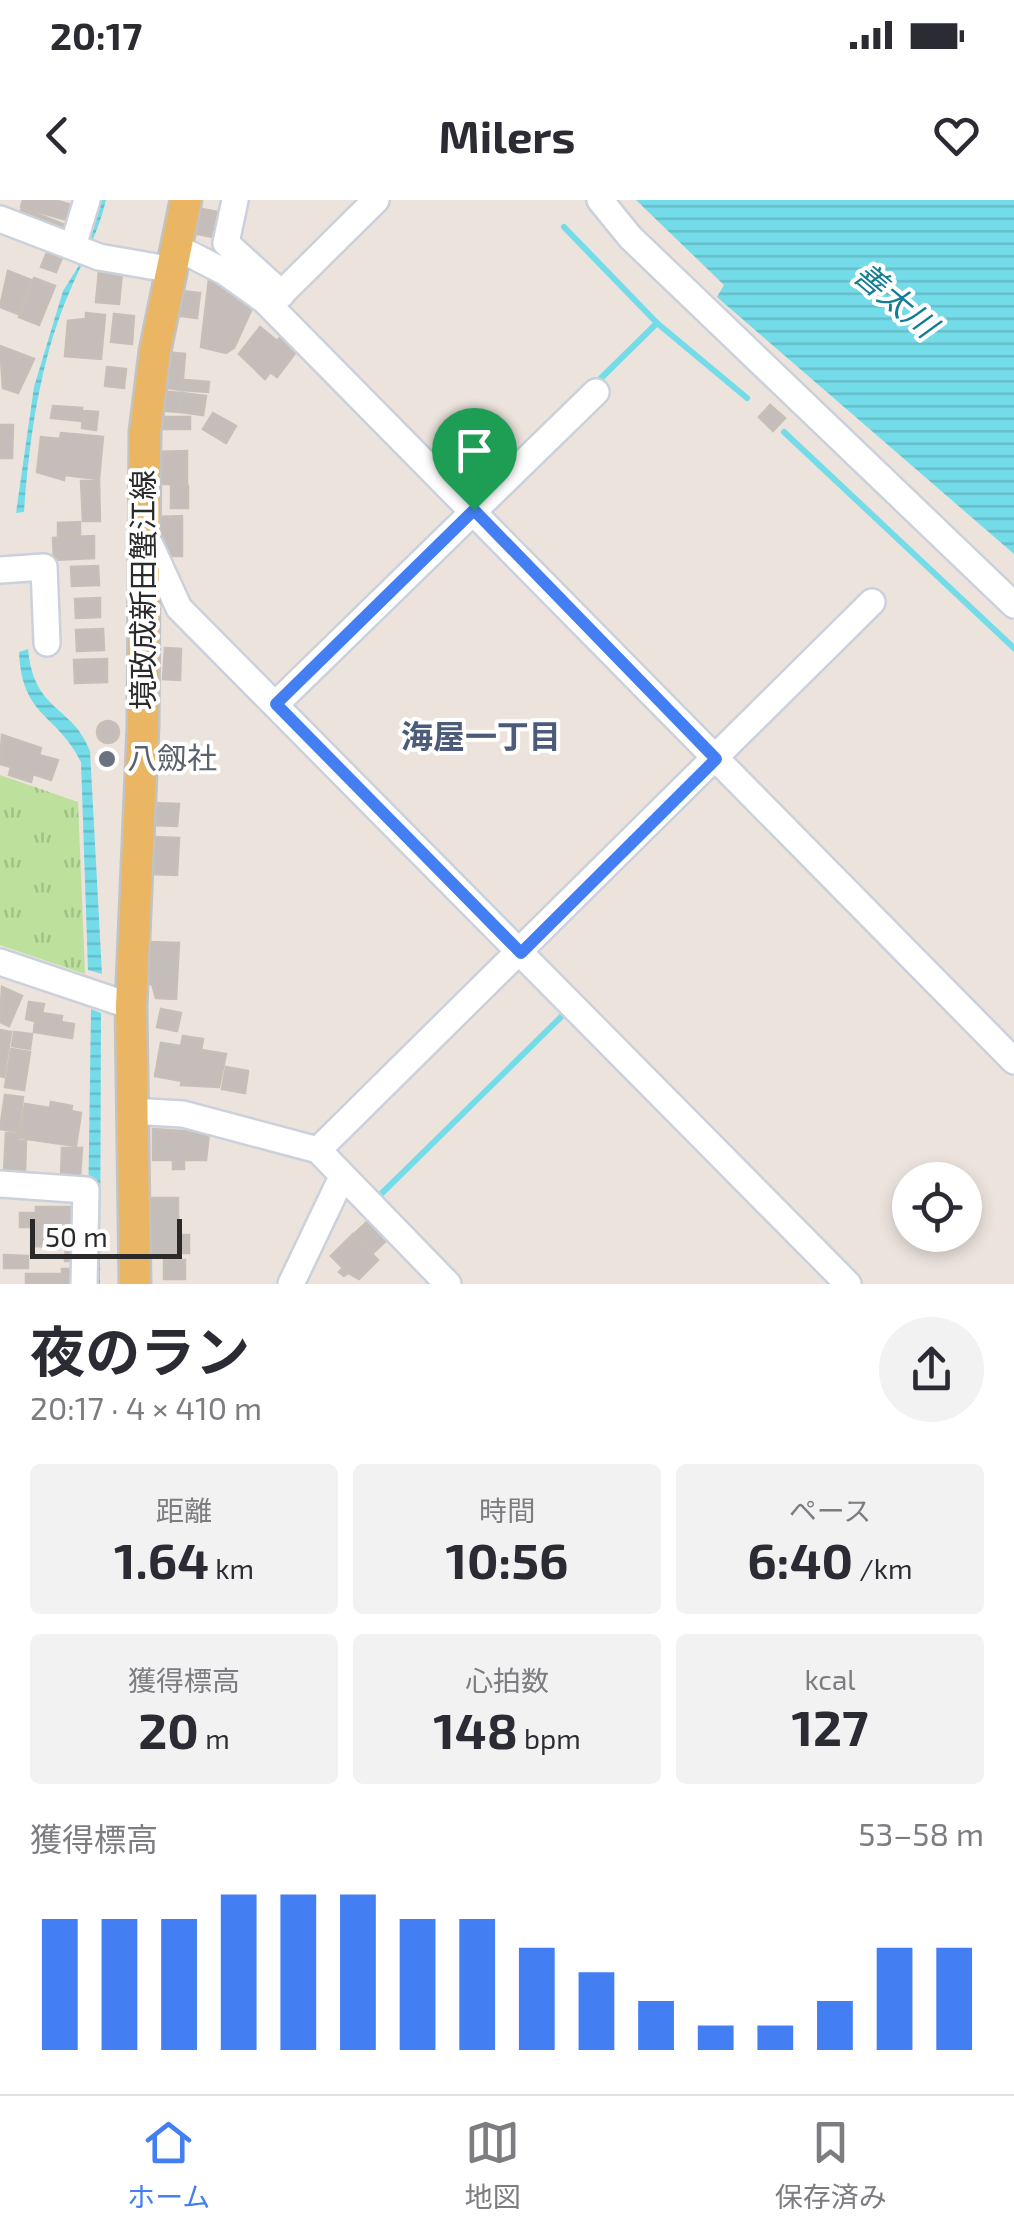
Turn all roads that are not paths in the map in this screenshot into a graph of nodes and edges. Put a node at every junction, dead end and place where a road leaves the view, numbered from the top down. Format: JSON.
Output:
{"nodes":[{"id":1,"x":86,"y":200,"type":"edge"},
{"id":2,"x":186,"y":200,"type":"edge"},
{"id":3,"x":235,"y":200,"type":"edge"},
{"id":4,"x":376,"y":200,"type":"edge"},
{"id":5,"x":600,"y":200,"type":"edge"},
{"id":6,"x":0,"y":219,"type":"edge"},
{"id":7,"x":83,"y":250,"type":"junction"},
{"id":8,"x":175,"y":258,"type":"junction"},
{"id":9,"x":276,"y":300,"type":"junction"},
{"id":10,"x":596,"y":392,"type":"dead end"},
{"id":11,"x":474,"y":510,"type":"junction"},
{"id":12,"x":146,"y":536,"type":"junction"},
{"id":13,"x":0,"y":570,"type":"edge"},
{"id":14,"x":872,"y":602,"type":"dead end"},
{"id":15,"x":1014,"y":605,"type":"edge"},
{"id":16,"x":48,"y":643,"type":"dead end"},
{"id":17,"x":276,"y":704,"type":"junction"},
{"id":18,"x":716,"y":759,"type":"junction"},
{"id":19,"x":521,"y":953,"type":"junction"},
{"id":20,"x":0,"y":962,"type":"edge"},
{"id":21,"x":131,"y":1006,"type":"junction"},
{"id":22,"x":1014,"y":1061,"type":"edge"},
{"id":23,"x":131,"y":1111,"type":"junction"},
{"id":24,"x":318,"y":1150,"type":"junction"},
{"id":25,"x":342,"y":1177,"type":"junction"},
{"id":26,"x":0,"y":1184,"type":"edge"},
{"id":27,"x":84,"y":1284,"type":"edge"},
{"id":28,"x":135,"y":1284,"type":"edge"},
{"id":29,"x":291,"y":1284,"type":"edge"},
{"id":30,"x":448,"y":1284,"type":"edge"},
{"id":31,"x":848,"y":1284,"type":"edge"}],
"edges":[{"from":1,"to":7,"type":"street"},
{"from":2,"to":8,"type":"main road","name":"境政成新田蟹江線"},
{"from":3,"to":9,"type":"street"},
{"from":4,"to":9,"type":"street"},
{"from":5,"to":15,"type":"street"},
{"from":6,"to":7,"type":"street"},
{"from":7,"to":8,"type":"street"},
{"from":8,"to":9,"type":"street"},
{"from":8,"to":12,"type":"main road","name":"境政成新田蟹江線"},
{"from":9,"to":11,"type":"street"},
{"from":10,"to":11,"type":"street"},
{"from":11,"to":17,"type":"street"},
{"from":11,"to":18,"type":"street"},
{"from":12,"to":17,"type":"street"},
{"from":12,"to":21,"type":"main road","name":"境政成新田蟹江線"},
{"from":13,"to":16,"type":"street"},
{"from":14,"to":18,"type":"street"},
{"from":17,"to":19,"type":"street"},
{"from":18,"to":19,"type":"street"},
{"from":18,"to":22,"type":"street"},
{"from":19,"to":24,"type":"street"},
{"from":19,"to":31,"type":"street"},
{"from":20,"to":21,"type":"street"},
{"from":21,"to":23,"type":"main road","name":"境政成新田蟹江線"},
{"from":23,"to":24,"type":"street"},
{"from":23,"to":28,"type":"main road","name":"境政成新田蟹江線"},
{"from":24,"to":25,"type":"street"},
{"from":25,"to":29,"type":"street"},
{"from":25,"to":30,"type":"street"},
{"from":26,"to":27,"type":"street"}]}
